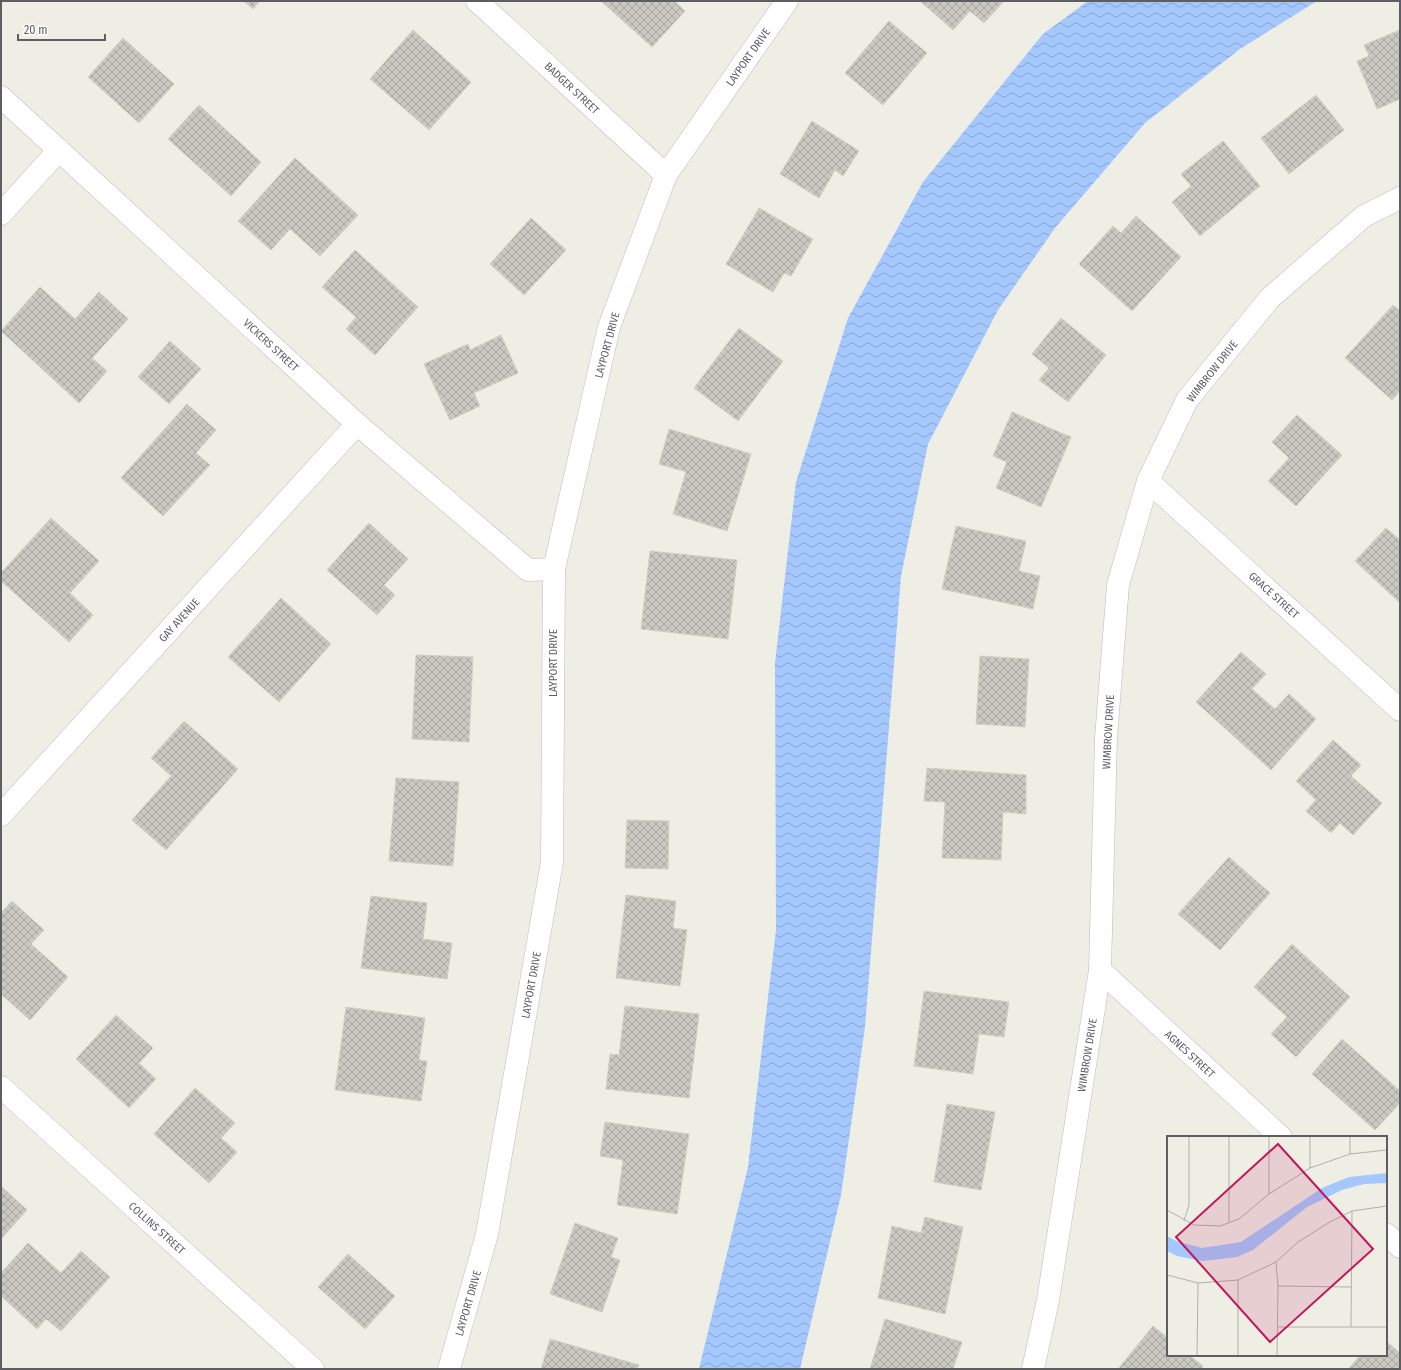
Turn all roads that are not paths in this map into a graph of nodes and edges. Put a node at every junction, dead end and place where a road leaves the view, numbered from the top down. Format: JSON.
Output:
{"nodes":[{"id":1,"x":478,"y":1,"type":"edge"},
{"id":2,"x":787,"y":1,"type":"edge"},
{"id":3,"x":1,"y":97,"type":"edge"},
{"id":4,"x":59,"y":150,"type":"junction"},
{"id":5,"x":666,"y":175,"type":"junction"},
{"id":6,"x":1400,"y":198,"type":"edge"},
{"id":7,"x":1,"y":214,"type":"edge"},
{"id":8,"x":357,"y":424,"type":"junction"},
{"id":9,"x":1148,"y":481,"type":"junction"},
{"id":10,"x":554,"y":569,"type":"junction"},
{"id":11,"x":1400,"y":710,"type":"edge"},
{"id":12,"x":1,"y":815,"type":"edge"},
{"id":13,"x":1100,"y":970,"type":"junction"},
{"id":14,"x":1,"y":1087,"type":"edge"},
{"id":15,"x":1280,"y":1136,"type":"edge"},
{"id":16,"x":1387,"y":1235,"type":"edge"},
{"id":17,"x":1400,"y":1247,"type":"edge"},
{"id":18,"x":313,"y":1369,"type":"edge"},
{"id":19,"x":448,"y":1369,"type":"edge"},
{"id":20,"x":1033,"y":1369,"type":"edge"}],
"edges":[{"from":1,"to":5,"type":"street","name":"BADGER STREET"},
{"from":2,"to":5,"type":"street","name":"LAYPORT DRIVE"},
{"from":3,"to":4,"type":"street","name":"VICKERS STREET"},
{"from":4,"to":7,"type":"street"},
{"from":4,"to":8,"type":"street","name":"VICKERS STREET"},
{"from":5,"to":10,"type":"street","name":"LAYPORT DRIVE"},
{"from":6,"to":9,"type":"street","name":"WIMBROW DRIVE"},
{"from":8,"to":10,"type":"street","name":"VICKERS STREET"},
{"from":8,"to":12,"type":"street","name":"GAY AVENUE"},
{"from":9,"to":11,"type":"street","name":"GRACE STREET"},
{"from":9,"to":13,"type":"street","name":"WIMBROW DRIVE"},
{"from":10,"to":19,"type":"street","name":"LAYPORT DRIVE"},
{"from":13,"to":15,"type":"street","name":"AGNES STREET"},
{"from":13,"to":20,"type":"street","name":"WIMBROW DRIVE"},
{"from":14,"to":18,"type":"street","name":"COLLINS STREET"},
{"from":16,"to":17,"type":"street"}]}
